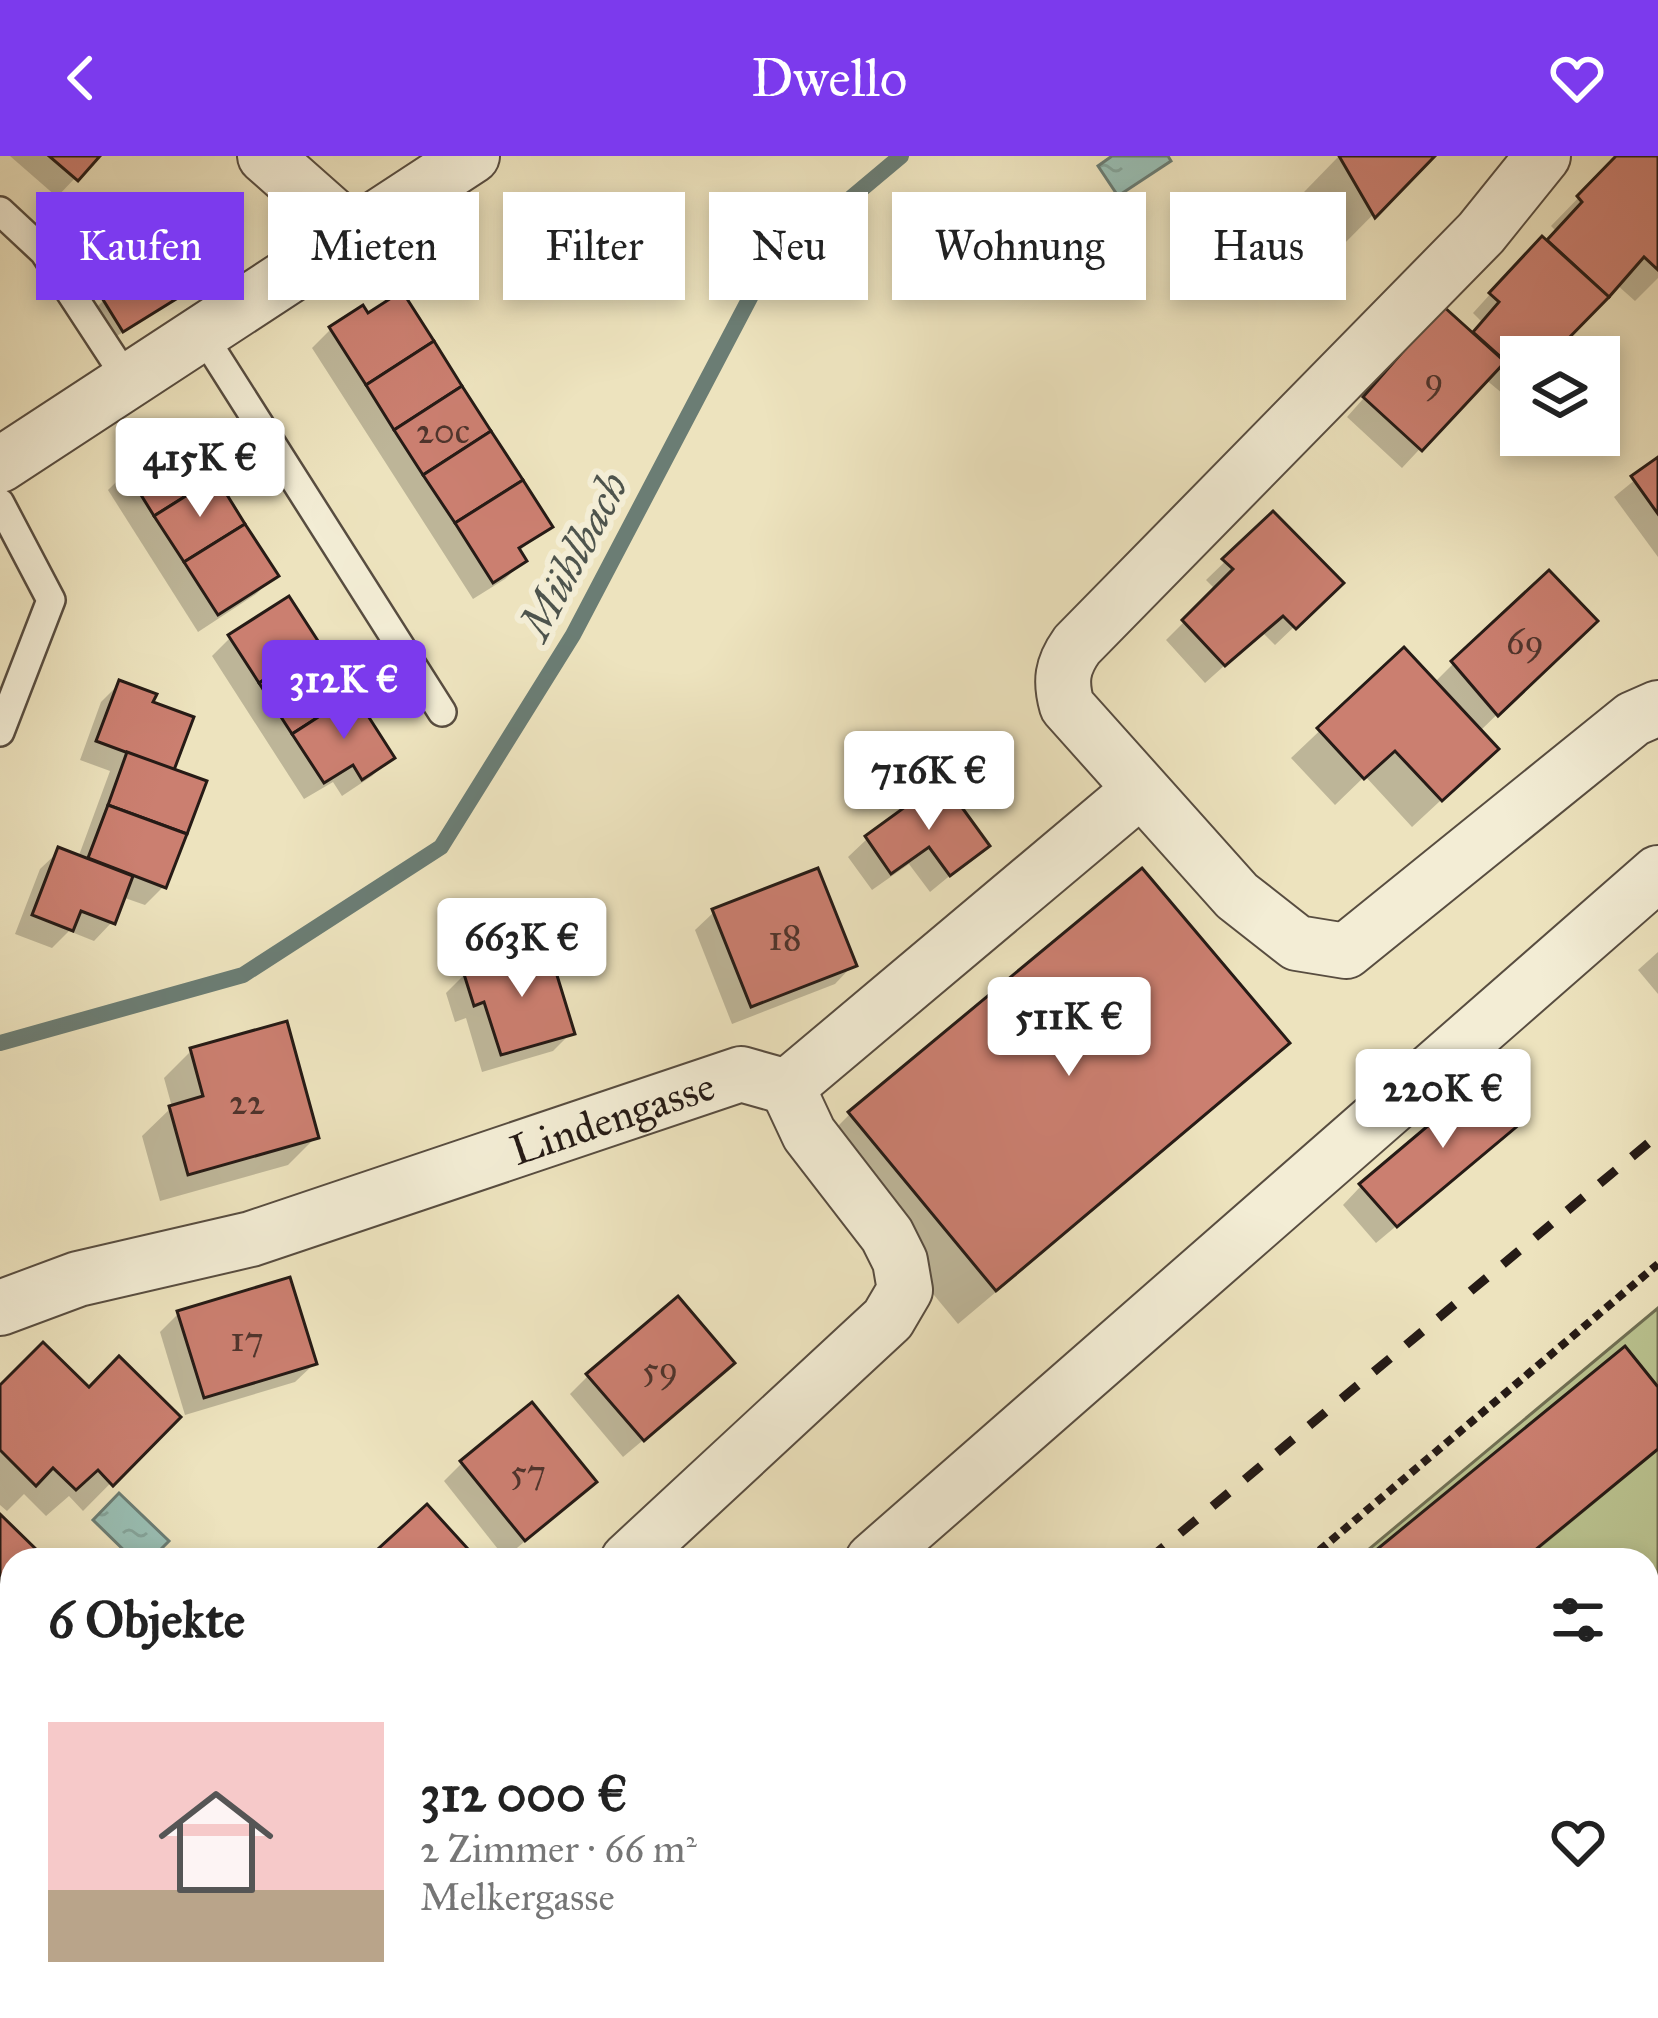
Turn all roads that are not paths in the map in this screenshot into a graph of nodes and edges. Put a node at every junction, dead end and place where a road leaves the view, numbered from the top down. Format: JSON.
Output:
{"nodes":[{"id":1,"x":265,"y":156,"type":"edge"},
{"id":2,"x":472,"y":156,"type":"edge"},
{"id":3,"x":1544,"y":156,"type":"edge"},
{"id":4,"x":306,"y":192,"type":"edge"},
{"id":5,"x":417,"y":192,"type":"edge"},
{"id":6,"x":0,"y":211,"type":"edge"},
{"id":7,"x":268,"y":290,"type":"edge"},
{"id":8,"x":202,"y":334,"type":"junction"},
{"id":9,"x":129,"y":382,"type":"junction"},
{"id":10,"x":0,"y":465,"type":"edge"},
{"id":11,"x":0,"y":503,"type":"edge"},
{"id":12,"x":1658,"y":708,"type":"edge"},
{"id":13,"x":442,"y":712,"type":"dead end"},
{"id":14,"x":0,"y":732,"type":"edge"},
{"id":15,"x":1139,"y":791,"type":"junction"},
{"id":16,"x":1658,"y":873,"type":"edge"},
{"id":17,"x":787,"y":1087,"type":"junction"},
{"id":18,"x":0,"y":1309,"type":"edge"},
{"id":19,"x":641,"y":1548,"type":"edge"},
{"id":20,"x":887,"y":1548,"type":"edge"}],
"edges":[{"from":1,"to":4,"type":"street"},
{"from":2,"to":5,"type":"street"},
{"from":3,"to":15,"type":"street"},
{"from":6,"to":9,"type":"lane"},
{"from":7,"to":8,"type":"street"},
{"from":8,"to":9,"type":"street"},
{"from":8,"to":13,"type":"lane"},
{"from":9,"to":10,"type":"street"},
{"from":11,"to":14,"type":"lane"},
{"from":12,"to":15,"type":"street"},
{"from":15,"to":17,"type":"street"},
{"from":16,"to":20,"type":"street"},
{"from":17,"to":18,"type":"street","name":"Lindengasse"},
{"from":17,"to":19,"type":"street"}]}
